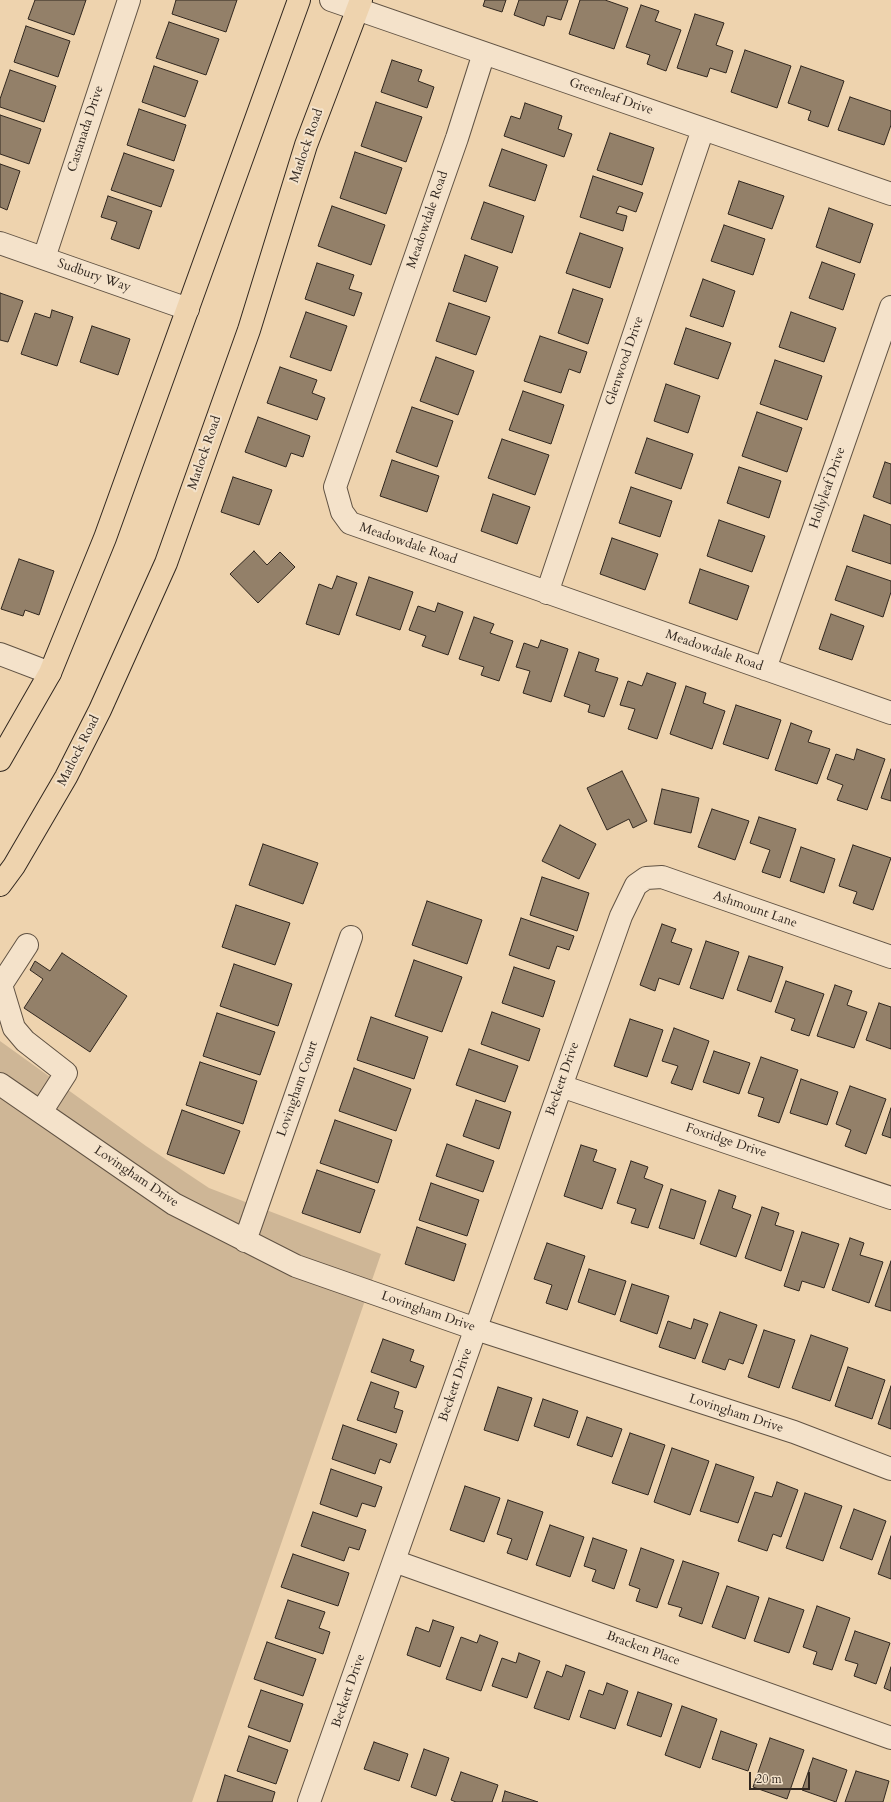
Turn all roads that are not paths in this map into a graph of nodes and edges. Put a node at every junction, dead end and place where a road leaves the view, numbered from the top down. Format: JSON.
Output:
{"nodes":[{"id":1,"x":129,"y":0,"type":"edge"},
{"id":2,"x":299,"y":0,"type":"edge"},
{"id":3,"x":331,"y":0,"type":"edge"},
{"id":4,"x":360,"y":5,"type":"edge"},
{"id":5,"x":484,"y":53,"type":"junction"},
{"id":6,"x":703,"y":129,"type":"junction"},
{"id":7,"x":891,"y":194,"type":"edge"},
{"id":8,"x":0,"y":243,"type":"edge"},
{"id":9,"x":44,"y":258,"type":"junction"},
{"id":10,"x":891,"y":307,"type":"edge"},
{"id":11,"x":188,"y":308,"type":"junction"},
{"id":12,"x":547,"y":592,"type":"junction"},
{"id":13,"x":0,"y":654,"type":"edge"},
{"id":14,"x":765,"y":669,"type":"junction"},
{"id":15,"x":50,"y":672,"type":"junction"},
{"id":16,"x":891,"y":713,"type":"edge"},
{"id":17,"x":0,"y":760,"type":"edge"},
{"id":18,"x":0,"y":885,"type":"edge"},
{"id":19,"x":629,"y":902,"type":"joint"},
{"id":20,"x":351,"y":937,"type":"dead end"},
{"id":21,"x":27,"y":945,"type":"dead end"},
{"id":22,"x":891,"y":957,"type":"edge"},
{"id":23,"x":0,"y":1084,"type":"edge"},
{"id":24,"x":561,"y":1086,"type":"junction"},
{"id":25,"x":41,"y":1112,"type":"junction"},
{"id":26,"x":891,"y":1198,"type":"edge"},
{"id":27,"x":246,"y":1241,"type":"junction"},
{"id":28,"x":476,"y":1329,"type":"junction"},
{"id":29,"x":891,"y":1469,"type":"edge"},
{"id":30,"x":394,"y":1561,"type":"junction"},
{"id":31,"x":891,"y":1738,"type":"edge"},
{"id":32,"x":313,"y":1801,"type":"edge"}],
"edges":[{"from":1,"to":9,"type":"street","name":"Castanada Drive"},
{"from":2,"to":11,"type":"main road"},
{"from":3,"to":4,"type":"street","name":"Greenleaf Drive"},
{"from":4,"to":5,"type":"street","name":"Greenleaf Drive"},
{"from":4,"to":18,"type":"main road","name":"Matlock Road"},
{"from":5,"to":6,"type":"street","name":"Greenleaf Drive"},
{"from":5,"to":12,"type":"street","name":"Meadowdale Road"},
{"from":6,"to":7,"type":"street","name":"Greenleaf Drive"},
{"from":6,"to":12,"type":"street","name":"Glenwood Drive"},
{"from":8,"to":9,"type":"street","name":"Sudbury Way"},
{"from":9,"to":11,"type":"street","name":"Sudbury Way"},
{"from":10,"to":14,"type":"street","name":"Hollyleaf Drive"},
{"from":11,"to":15,"type":"main road"},
{"from":12,"to":14,"type":"street","name":"Meadowdale Road"},
{"from":13,"to":15,"type":"street"},
{"from":14,"to":16,"type":"street","name":"Meadowdale Road"},
{"from":15,"to":17,"type":"main road"},
{"from":19,"to":22,"type":"street","name":"Ashmount Lane"},
{"from":19,"to":24,"type":"street","name":"Beckett Drive"},
{"from":20,"to":27,"type":"street","name":"Lovingham Court"},
{"from":21,"to":25,"type":"street"},
{"from":23,"to":25,"type":"street","name":"Lovingham Drive"},
{"from":24,"to":26,"type":"street","name":"Foxridge Drive"},
{"from":24,"to":28,"type":"street","name":"Beckett Drive"},
{"from":25,"to":27,"type":"street","name":"Lovingham Drive"},
{"from":27,"to":28,"type":"street","name":"Lovingham Drive"},
{"from":28,"to":29,"type":"street","name":"Lovingham Drive"},
{"from":28,"to":30,"type":"street","name":"Beckett Drive"},
{"from":30,"to":31,"type":"street","name":"Bracken Place"},
{"from":30,"to":32,"type":"street","name":"Beckett Drive"}]}
